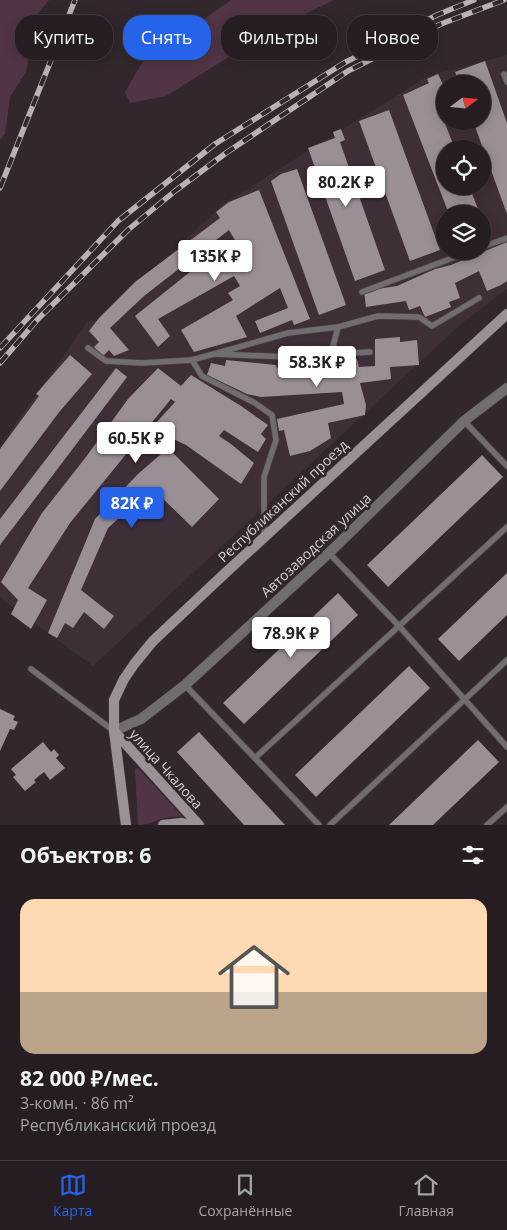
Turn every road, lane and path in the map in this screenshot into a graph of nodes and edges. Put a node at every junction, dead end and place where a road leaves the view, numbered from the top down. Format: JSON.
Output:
{"nodes":[{"id":1,"x":504,"y":74,"type":"dead end"},
{"id":2,"x":507,"y":82,"type":"edge"},
{"id":3,"x":507,"y":238,"type":"edge"},
{"id":4,"x":491,"y":244,"type":"edge"},
{"id":5,"x":447,"y":260,"type":"edge"},
{"id":6,"x":362,"y":292,"type":"dead end"},
{"id":7,"x":479,"y":298,"type":"dead end"},
{"id":8,"x":507,"y":314,"type":"edge"},
{"id":9,"x":338,"y":327,"type":"junction"},
{"id":10,"x":88,"y":348,"type":"dead end"},
{"id":11,"x":370,"y":352,"type":"dead end"},
{"id":12,"x":214,"y":354,"type":"junction"},
{"id":13,"x":331,"y":354,"type":"junction"},
{"id":14,"x":192,"y":360,"type":"junction"},
{"id":15,"x":507,"y":388,"type":"edge"},
{"id":16,"x":464,"y":421,"type":"junction"},
{"id":17,"x":507,"y":466,"type":"edge"},
{"id":18,"x":507,"y":527,"type":"edge"},
{"id":19,"x":264,"y":538,"type":"junction"},
{"id":20,"x":329,"y":553,"type":"junction"},
{"id":21,"x":399,"y":626,"type":"junction"},
{"id":22,"x":507,"y":660,"type":"edge"},
{"id":23,"x":31,"y":669,"type":"dead end"},
{"id":24,"x":185,"y":686,"type":"junction"},
{"id":25,"x":465,"y":700,"type":"junction"},
{"id":26,"x":114,"y":731,"type":"junction"},
{"id":27,"x":507,"y":747,"type":"edge"},
{"id":28,"x":255,"y":758,"type":"junction"},
{"id":29,"x":507,"y":807,"type":"edge"},
{"id":30,"x":126,"y":825,"type":"edge"},
{"id":31,"x":163,"y":825,"type":"edge"},
{"id":32,"x":190,"y":825,"type":"edge"},
{"id":33,"x":199,"y":825,"type":"edge"},
{"id":34,"x":319,"y":825,"type":"edge"},
{"id":35,"x":330,"y":825,"type":"edge"},
{"id":36,"x":487,"y":825,"type":"edge"}],
"edges":[{"from":1,"to":2,"type":"lane"},
{"from":3,"to":4,"type":"lane"},
{"from":5,"to":6,"type":"lane"},
{"from":7,"to":9,"type":"lane"},
{"from":8,"to":19,"type":"street","name":"Республиканский проезд"},
{"from":9,"to":12,"type":"lane"},
{"from":9,"to":13,"type":"lane"},
{"from":10,"to":14,"type":"lane"},
{"from":11,"to":13,"type":"lane"},
{"from":12,"to":13,"type":"lane"},
{"from":12,"to":14,"type":"lane"},
{"from":14,"to":19,"type":"lane"},
{"from":15,"to":16,"type":"street","name":"Автозаводская улица"},
{"from":16,"to":17,"type":"lane"},
{"from":16,"to":20,"type":"street","name":"Автозаводская улица"},
{"from":18,"to":21,"type":"lane"},
{"from":19,"to":26,"type":"street","name":"Республиканский проезд"},
{"from":20,"to":21,"type":"lane"},
{"from":20,"to":24,"type":"street","name":"Автозаводская улица"},
{"from":21,"to":25,"type":"lane"},
{"from":21,"to":28,"type":"lane"},
{"from":22,"to":25,"type":"lane"},
{"from":23,"to":26,"type":"lane"},
{"from":24,"to":26,"type":"street","name":"Автозаводская улица"},
{"from":24,"to":28,"type":"lane"},
{"from":25,"to":27,"type":"lane"},
{"from":25,"to":35,"type":"lane"},
{"from":26,"to":30,"type":"street","name":"Республиканский проезд"},
{"from":26,"to":33,"type":"street","name":"улица Чкалова"},
{"from":28,"to":34,"type":"lane"},
{"from":29,"to":36,"type":"lane"},
{"from":31,"to":32,"type":"street"}]}
